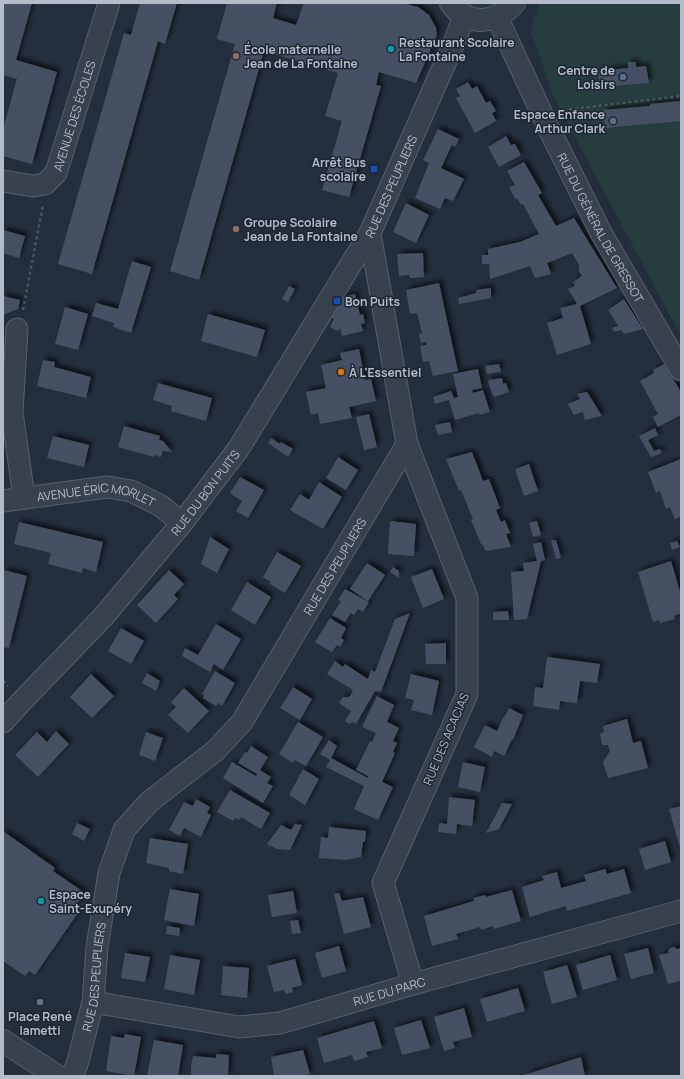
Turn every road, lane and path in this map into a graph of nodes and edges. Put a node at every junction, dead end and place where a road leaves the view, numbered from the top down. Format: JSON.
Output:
{"nodes":[{"id":1,"x":109,"y":3,"type":"edge"},
{"id":2,"x":514,"y":3,"type":"edge"},
{"id":3,"x":457,"y":9,"type":"edge"},
{"id":4,"x":497,"y":17,"type":"junction"},
{"id":5,"x":681,"y":96,"type":"edge"},
{"id":6,"x":541,"y":112,"type":"junction"},
{"id":7,"x":3,"y":181,"type":"edge"},
{"id":8,"x":45,"y":184,"type":"junction"},
{"id":9,"x":370,"y":233,"type":"junction"},
{"id":10,"x":17,"y":329,"type":"joint"},
{"id":11,"x":681,"y":370,"type":"edge"},
{"id":12,"x":407,"y":444,"type":"junction"},
{"id":13,"x":24,"y":498,"type":"junction"},
{"id":14,"x":3,"y":501,"type":"edge"},
{"id":15,"x":182,"y":523,"type":"junction"},
{"id":16,"x":3,"y":722,"type":"edge"},
{"id":17,"x":681,"y":911,"type":"edge"},
{"id":18,"x":413,"y":984,"type":"junction"},
{"id":19,"x":92,"y":1002,"type":"junction"},
{"id":20,"x":3,"y":1041,"type":"edge"},
{"id":21,"x":57,"y":1076,"type":"edge"},
{"id":22,"x":73,"y":1076,"type":"edge"}],
"edges":[{"from":1,"to":8,"type":"street","name":"AVENUE DES ÉCOLES"},
{"from":2,"to":4,"type":"street"},
{"from":3,"to":4,"type":"street"},
{"from":3,"to":9,"type":"street","name":"RUE DES PEUPLIERS"},
{"from":4,"to":6,"type":"street","name":"RUE DU GÉNÉRAL DE GRESSOT"},
{"from":5,"to":6,"type":"path"},
{"from":6,"to":11,"type":"street","name":"RUE DU GÉNÉRAL DE GRESSOT"},
{"from":7,"to":8,"type":"street","name":"AVENUE DES ÉCOLES"},
{"from":8,"to":10,"type":"path"},
{"from":9,"to":12,"type":"street","name":"RUE DES PEUPLIERS"},
{"from":9,"to":15,"type":"street","name":"RUE DU BON PUITS"},
{"from":10,"to":13,"type":"street"},
{"from":12,"to":18,"type":"street","name":"RUE DES ACACIAS"},
{"from":12,"to":19,"type":"street","name":"RUE DES PEUPLIERS"},
{"from":13,"to":14,"type":"street","name":"AVENUE ÉRIC MORLET"},
{"from":13,"to":15,"type":"street","name":"AVENUE ÉRIC MORLET"},
{"from":15,"to":16,"type":"street","name":"RUE DU BON PUITS"},
{"from":17,"to":18,"type":"street","name":"RUE DU PARC"},
{"from":18,"to":19,"type":"street","name":"RUE DU PARC"},
{"from":19,"to":22,"type":"street","name":"RUE DES PEUPLIERS"},
{"from":20,"to":21,"type":"street"}]}
